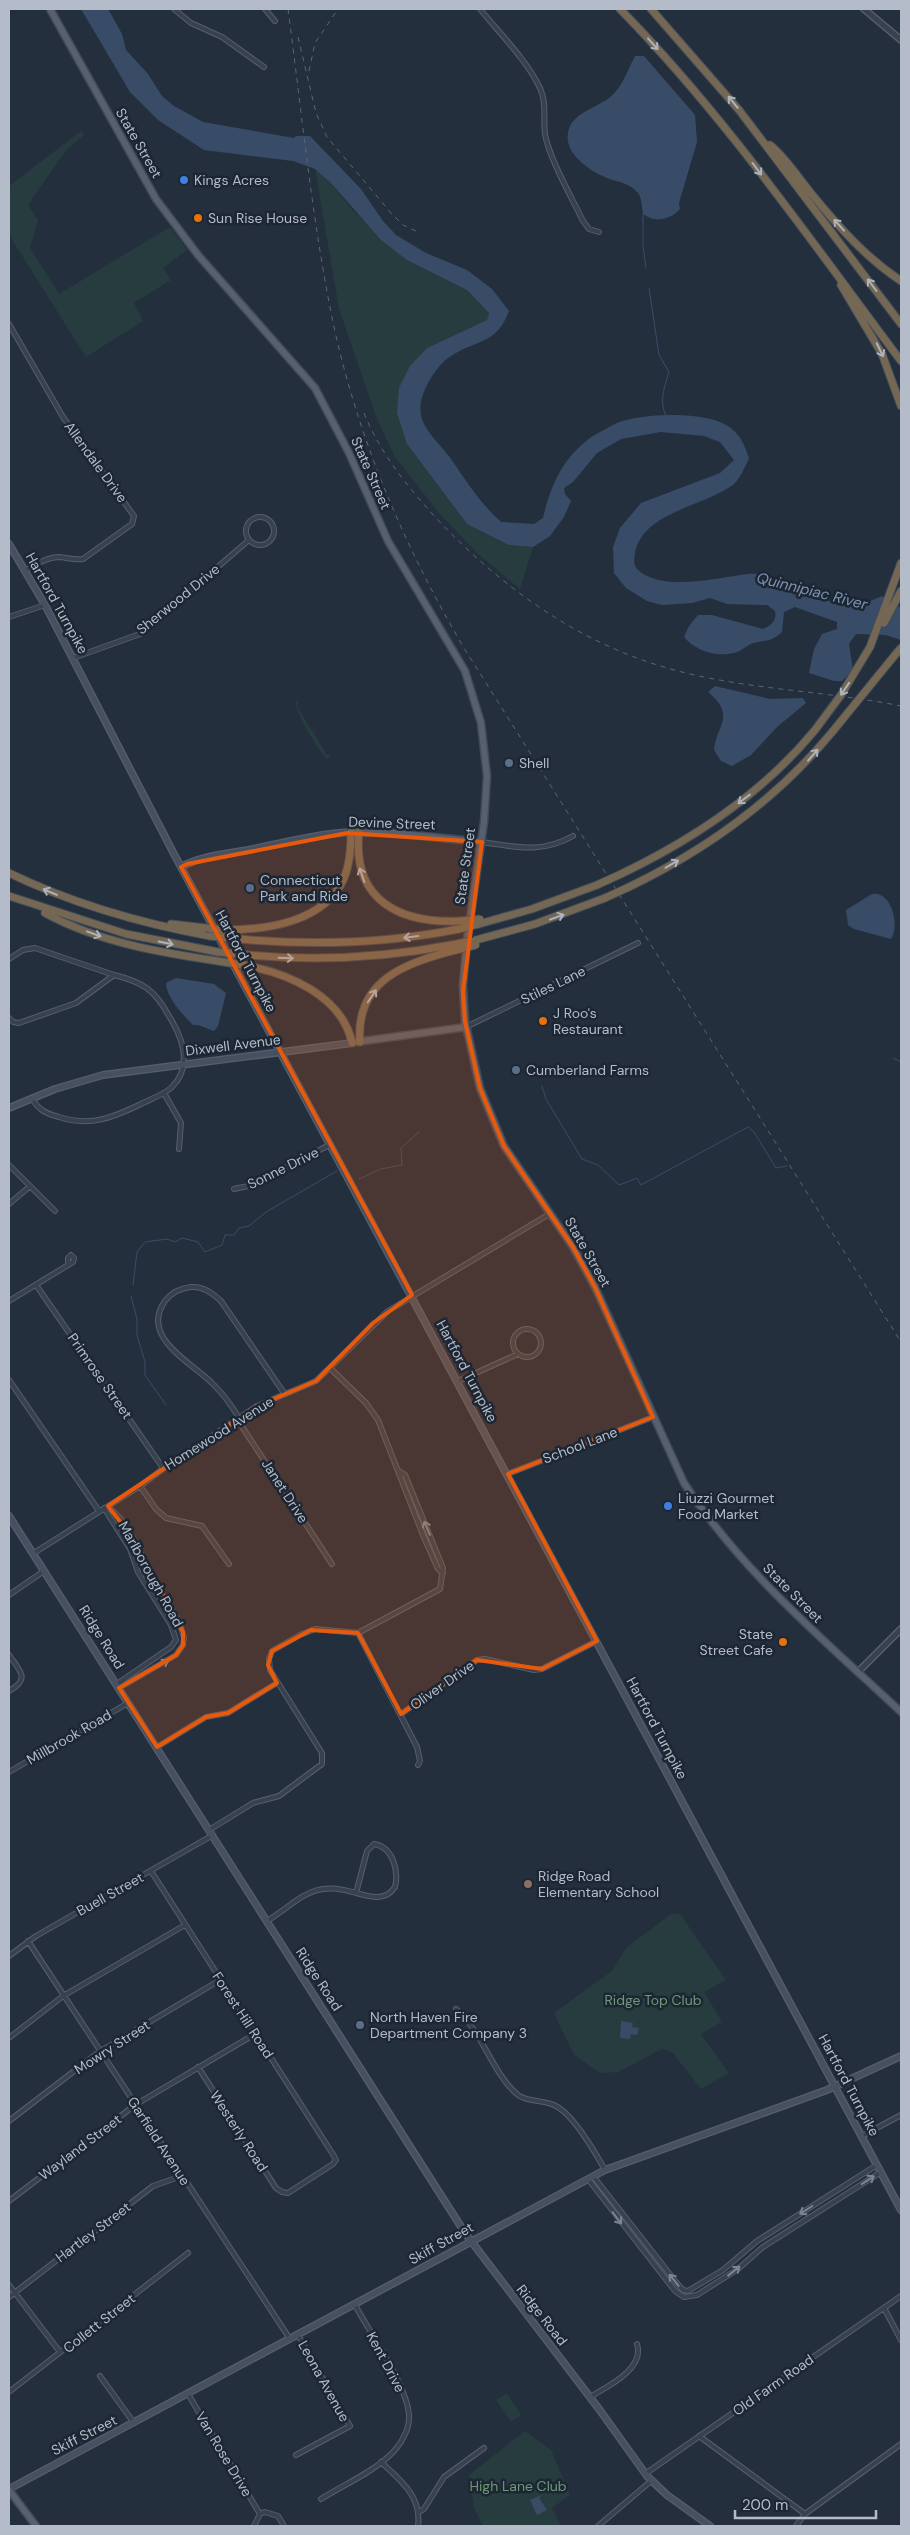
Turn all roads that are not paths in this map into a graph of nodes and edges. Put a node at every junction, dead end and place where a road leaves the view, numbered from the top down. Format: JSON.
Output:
{"nodes":[{"id":1,"x":50,"y":9,"type":"edge"},
{"id":2,"x":174,"y":9,"type":"edge"},
{"id":3,"x":265,"y":9,"type":"edge"},
{"id":4,"x":480,"y":9,"type":"edge"},
{"id":5,"x":620,"y":9,"type":"edge"},
{"id":6,"x":651,"y":9,"type":"edge"},
{"id":7,"x":864,"y":9,"type":"edge"},
{"id":8,"x":275,"y":22,"type":"dead end"},
{"id":9,"x":901,"y":40,"type":"edge"},
{"id":10,"x":264,"y":67,"type":"dead end"},
{"id":11,"x":763,"y":140,"type":"junction"},
{"id":12,"x":599,"y":232,"type":"dead end"},
{"id":13,"x":838,"y":278,"type":"junction"},
{"id":14,"x":901,"y":281,"type":"edge"},
{"id":15,"x":9,"y":324,"type":"edge"},
{"id":16,"x":901,"y":324,"type":"edge"},
{"id":17,"x":901,"y":360,"type":"edge"},
{"id":18,"x":901,"y":406,"type":"edge"},
{"id":19,"x":249,"y":540,"type":"junction"},
{"id":20,"x":9,"y":544,"type":"edge"},
{"id":21,"x":901,"y":563,"type":"edge"},
{"id":22,"x":26,"y":570,"type":"junction"},
{"id":23,"x":901,"y":591,"type":"edge"},
{"id":24,"x":45,"y":605,"type":"junction"},
{"id":25,"x":9,"y":618,"type":"edge"},
{"id":26,"x":870,"y":647,"type":"junction"},
{"id":27,"x":899,"y":651,"type":"edge"},
{"id":28,"x":73,"y":658,"type":"junction"},
{"id":29,"x":355,"y":832,"type":"junction"},
{"id":30,"x":573,"y":836,"type":"dead end"},
{"id":31,"x":482,"y":842,"type":"junction"},
{"id":32,"x":181,"y":867,"type":"junction"},
{"id":33,"x":9,"y":873,"type":"edge"},
{"id":34,"x":9,"y":896,"type":"edge"},
{"id":35,"x":35,"y":906,"type":"junction"},
{"id":36,"x":146,"y":923,"type":"junction"},
{"id":37,"x":460,"y":925,"type":"junction"},
{"id":38,"x":638,"y":943,"type":"dead end"},
{"id":39,"x":457,"y":947,"type":"junction"},
{"id":40,"x":9,"y":959,"type":"edge"},
{"id":41,"x":114,"y":975,"type":"junction"},
{"id":42,"x":9,"y":1018,"type":"edge"},
{"id":43,"x":466,"y":1027,"type":"junction"},
{"id":44,"x":356,"y":1042,"type":"junction"},
{"id":45,"x":280,"y":1052,"type":"junction"},
{"id":46,"x":184,"y":1064,"type":"junction"},
{"id":47,"x":164,"y":1093,"type":"junction"},
{"id":48,"x":32,"y":1098,"type":"junction"},
{"id":49,"x":9,"y":1108,"type":"edge"},
{"id":50,"x":331,"y":1144,"type":"junction"},
{"id":51,"x":179,"y":1149,"type":"dead end"},
{"id":52,"x":9,"y":1164,"type":"edge"},
{"id":53,"x":29,"y":1187,"type":"junction"},
{"id":54,"x":234,"y":1189,"type":"dead end"},
{"id":55,"x":9,"y":1204,"type":"edge"},
{"id":56,"x":55,"y":1211,"type":"dead end"},
{"id":57,"x":551,"y":1213,"type":"junction"},
{"id":58,"x":68,"y":1265,"type":"dead end"},
{"id":59,"x":36,"y":1285,"type":"junction"},
{"id":60,"x":413,"y":1296,"type":"junction"},
{"id":61,"x":9,"y":1301,"type":"edge"},
{"id":62,"x":518,"y":1354,"type":"junction"},
{"id":63,"x":330,"y":1368,"type":"junction"},
{"id":64,"x":9,"y":1380,"type":"edge"},
{"id":65,"x":458,"y":1381,"type":"junction"},
{"id":66,"x":284,"y":1393,"type":"junction"},
{"id":67,"x":653,"y":1417,"type":"junction"},
{"id":68,"x":238,"y":1418,"type":"junction"},
{"id":69,"x":163,"y":1468,"type":"junction"},
{"id":70,"x":508,"y":1474,"type":"junction"},
{"id":71,"x":140,"y":1486,"type":"junction"},
{"id":72,"x":106,"y":1507,"type":"junction"},
{"id":73,"x":99,"y":1511,"type":"junction"},
{"id":74,"x":9,"y":1516,"type":"edge"},
{"id":75,"x":34,"y":1552,"type":"junction"},
{"id":76,"x":229,"y":1564,"type":"dead end"},
{"id":77,"x":332,"y":1564,"type":"dead end"},
{"id":78,"x":45,"y":1571,"type":"junction"},
{"id":79,"x":9,"y":1595,"type":"edge"},
{"id":80,"x":901,"y":1629,"type":"edge"},
{"id":81,"x":358,"y":1633,"type":"junction"},
{"id":82,"x":597,"y":1641,"type":"junction"},
{"id":83,"x":176,"y":1642,"type":"junction"},
{"id":84,"x":183,"y":1645,"type":"junction"},
{"id":85,"x":9,"y":1655,"type":"edge"},
{"id":86,"x":858,"y":1672,"type":"junction"},
{"id":87,"x":276,"y":1683,"type":"junction"},
{"id":88,"x":118,"y":1686,"type":"junction"},
{"id":89,"x":9,"y":1690,"type":"edge"},
{"id":90,"x":128,"y":1702,"type":"junction"},
{"id":91,"x":901,"y":1712,"type":"edge"},
{"id":92,"x":401,"y":1714,"type":"junction"},
{"id":93,"x":157,"y":1747,"type":"junction"},
{"id":94,"x":418,"y":1765,"type":"dead end"},
{"id":95,"x":9,"y":1772,"type":"edge"},
{"id":96,"x":211,"y":1833,"type":"junction"},
{"id":97,"x":151,"y":1871,"type":"junction"},
{"id":98,"x":356,"y":1893,"type":"junction"},
{"id":99,"x":267,"y":1921,"type":"junction"},
{"id":100,"x":185,"y":1925,"type":"junction"},
{"id":101,"x":28,"y":1941,"type":"junction"},
{"id":102,"x":9,"y":1956,"type":"edge"},
{"id":103,"x":220,"y":1980,"type":"junction"},
{"id":104,"x":63,"y":1996,"type":"junction"},
{"id":105,"x":456,"y":2009,"type":"dead end"},
{"id":106,"x":255,"y":2034,"type":"junction"},
{"id":107,"x":9,"y":2038,"type":"edge"},
{"id":108,"x":99,"y":2052,"type":"junction"},
{"id":109,"x":901,"y":2056,"type":"edge"},
{"id":110,"x":198,"y":2068,"type":"junction"},
{"id":111,"x":836,"y":2087,"type":"junction"},
{"id":112,"x":135,"y":2105,"type":"junction"},
{"id":113,"x":901,"y":2115,"type":"edge"},
{"id":114,"x":9,"y":2120,"type":"edge"},
{"id":115,"x":862,"y":2136,"type":"junction"},
{"id":116,"x":877,"y":2165,"type":"junction"},
{"id":117,"x":605,"y":2170,"type":"junction"},
{"id":118,"x":881,"y":2172,"type":"junction"},
{"id":119,"x":182,"y":2176,"type":"junction"},
{"id":120,"x":591,"y":2177,"type":"junction"},
{"id":121,"x":282,"y":2192,"type":"joint"},
{"id":122,"x":9,"y":2201,"type":"edge"},
{"id":123,"x":901,"y":2210,"type":"edge"},
{"id":124,"x":776,"y":2229,"type":"junction"},
{"id":125,"x":781,"y":2236,"type":"junction"},
{"id":126,"x":642,"y":2239,"type":"junction"},
{"id":127,"x":470,"y":2241,"type":"junction"},
{"id":128,"x":637,"y":2243,"type":"junction"},
{"id":129,"x":752,"y":2245,"type":"junction"},
{"id":130,"x":756,"y":2252,"type":"junction"},
{"id":131,"x":188,"y":2253,"type":"dead end"},
{"id":132,"x":9,"y":2285,"type":"edge"},
{"id":133,"x":688,"y":2291,"type":"junction"},
{"id":134,"x":14,"y":2292,"type":"junction"},
{"id":135,"x":9,"y":2296,"type":"edge"},
{"id":136,"x":901,"y":2296,"type":"edge"},
{"id":137,"x":688,"y":2298,"type":"junction"},
{"id":138,"x":355,"y":2305,"type":"junction"},
{"id":139,"x":884,"y":2308,"type":"junction"},
{"id":140,"x":298,"y":2335,"type":"junction"},
{"id":141,"x":290,"y":2340,"type":"junction"},
{"id":142,"x":901,"y":2340,"type":"edge"},
{"id":143,"x":637,"y":2344,"type":"dead end"},
{"id":144,"x":60,"y":2352,"type":"junction"},
{"id":145,"x":100,"y":2376,"type":"dead end"},
{"id":146,"x":9,"y":2392,"type":"edge"},
{"id":147,"x":188,"y":2394,"type":"junction"},
{"id":148,"x":590,"y":2397,"type":"junction"},
{"id":149,"x":134,"y":2424,"type":"junction"},
{"id":150,"x":699,"y":2436,"type":"junction"},
{"id":151,"x":901,"y":2444,"type":"edge"},
{"id":152,"x":484,"y":2448,"type":"dead end"},
{"id":153,"x":296,"y":2455,"type":"dead end"},
{"id":154,"x":381,"y":2462,"type":"junction"},
{"id":155,"x":645,"y":2474,"type":"junction"},
{"id":156,"x":651,"y":2481,"type":"junction"},
{"id":157,"x":9,"y":2489,"type":"edge"},
{"id":158,"x":321,"y":2499,"type":"dead end"},
{"id":159,"x":419,"y":2512,"type":"junction"},
{"id":160,"x":260,"y":2514,"type":"junction"},
{"id":161,"x":805,"y":2514,"type":"junction"},
{"id":162,"x":36,"y":2526,"type":"edge"},
{"id":163,"x":254,"y":2526,"type":"edge"},
{"id":164,"x":284,"y":2526,"type":"edge"},
{"id":165,"x":418,"y":2526,"type":"edge"},
{"id":166,"x":598,"y":2526,"type":"edge"},
{"id":167,"x":710,"y":2526,"type":"edge"},
{"id":168,"x":796,"y":2526,"type":"edge"}],
"edges":[{"from":1,"to":31,"type":"main road","name":"State Street"},
{"from":2,"to":10,"type":"street"},
{"from":3,"to":8,"type":"street"},
{"from":4,"to":12,"type":"street"},
{"from":5,"to":13,"type":"highway","one_way":true},
{"from":11,"to":6,"type":"highway","one_way":true},
{"from":7,"to":9,"type":"street"},
{"from":14,"to":11,"type":"highway","one_way":true},
{"from":16,"to":11,"type":"highway","one_way":true},
{"from":13,"to":17,"type":"highway"},
{"from":13,"to":18,"type":"highway","one_way":true},
{"from":15,"to":22,"type":"street","name":"Allendale Drive"},
{"from":19,"to":19,"type":"street"},
{"from":19,"to":28,"type":"street","name":"Sherwood Drive"},
{"from":20,"to":22,"type":"main road","name":"Hartford Turnpike"},
{"from":21,"to":26,"type":"highway"},
{"from":22,"to":24,"type":"main road","name":"Hartford Turnpike"},
{"from":23,"to":26,"type":"highway"},
{"from":24,"to":25,"type":"street"},
{"from":24,"to":28,"type":"main road","name":"Hartford Turnpike"},
{"from":26,"to":37,"type":"highway","one_way":true,"bridge":true},
{"from":39,"to":27,"type":"highway","one_way":true,"bridge":true},
{"from":28,"to":32,"type":"main road","name":"Hartford Turnpike"},
{"from":29,"to":31,"type":"main road","name":"Devine Street"},
{"from":29,"to":32,"type":"main road","name":"Devine Street"},
{"from":29,"to":36,"type":"highway","bridge":true},
{"from":37,"to":29,"type":"highway","one_way":true},
{"from":30,"to":31,"type":"street","name":"Devine Street"},
{"from":31,"to":43,"type":"main road","name":"State Street"},
{"from":32,"to":45,"type":"main road","name":"Hartford Turnpike"},
{"from":36,"to":33,"type":"highway","one_way":true},
{"from":34,"to":35,"type":"highway"},
{"from":35,"to":39,"type":"highway","one_way":true,"bridge":true},
{"from":35,"to":44,"type":"highway","one_way":true,"bridge":true},
{"from":37,"to":36,"type":"highway","one_way":true,"bridge":true},
{"from":38,"to":43,"type":"street","name":"Stiles Lane"},
{"from":44,"to":39,"type":"highway","one_way":true},
{"from":40,"to":41,"type":"street"},
{"from":41,"to":42,"type":"street"},
{"from":41,"to":46,"type":"street"},
{"from":43,"to":44,"type":"main road","name":"Dixwell Avenue"},
{"from":43,"to":57,"type":"main road","name":"State Street"},
{"from":44,"to":45,"type":"main road","name":"Dixwell Avenue"},
{"from":45,"to":46,"type":"main road","name":"Dixwell Avenue"},
{"from":45,"to":50,"type":"main road","name":"Hartford Turnpike"},
{"from":46,"to":47,"type":"street"},
{"from":46,"to":48,"type":"main road","name":"Dixwell Avenue"},
{"from":47,"to":48,"type":"street"},
{"from":47,"to":51,"type":"street"},
{"from":48,"to":49,"type":"main road","name":"Dixwell Avenue"},
{"from":50,"to":54,"type":"street","name":"Sonne Drive"},
{"from":50,"to":60,"type":"main road","name":"Hartford Turnpike"},
{"from":52,"to":53,"type":"street"},
{"from":53,"to":55,"type":"street"},
{"from":53,"to":56,"type":"street"},
{"from":57,"to":60,"type":"street","name":"Homewood Avenue"},
{"from":57,"to":67,"type":"main road","name":"State Street"},
{"from":58,"to":59,"type":"street"},
{"from":59,"to":61,"type":"street"},
{"from":59,"to":69,"type":"street","name":"Primrose Street"},
{"from":60,"to":63,"type":"street","name":"Homewood Avenue"},
{"from":60,"to":65,"type":"main road","name":"Hartford Turnpike"},
{"from":62,"to":62,"type":"street"},
{"from":62,"to":65,"type":"street"},
{"from":63,"to":66,"type":"street","name":"Homewood Avenue"},
{"from":63,"to":81,"type":"street"},
{"from":64,"to":73,"type":"street"},
{"from":65,"to":70,"type":"main road","name":"Hartford Turnpike"},
{"from":66,"to":68,"type":"street","name":"Homewood Avenue"},
{"from":66,"to":68,"type":"street","name":"Janet Drive"},
{"from":67,"to":70,"type":"street","name":"School Lane"},
{"from":67,"to":86,"type":"main road","name":"State Street"},
{"from":68,"to":69,"type":"street","name":"Homewood Avenue"},
{"from":68,"to":77,"type":"street","name":"Janet Drive"},
{"from":69,"to":71,"type":"street","name":"Homewood Avenue"},
{"from":70,"to":82,"type":"main road","name":"Hartford Turnpike"},
{"from":71,"to":72,"type":"street","name":"Homewood Avenue"},
{"from":71,"to":76,"type":"street"},
{"from":72,"to":73,"type":"street","name":"Homewood Avenue"},
{"from":72,"to":83,"type":"street","name":"Marlborough Road"},
{"from":72,"to":84,"type":"street","name":"Marlborough Road"},
{"from":73,"to":75,"type":"street","name":"Homewood Avenue"},
{"from":74,"to":75,"type":"main road","name":"Ridge Road"},
{"from":75,"to":78,"type":"main road","name":"Ridge Road"},
{"from":78,"to":79,"type":"street"},
{"from":78,"to":88,"type":"main road","name":"Ridge Road"},
{"from":80,"to":86,"type":"street"},
{"from":81,"to":87,"type":"street"},
{"from":81,"to":92,"type":"street"},
{"from":82,"to":92,"type":"street","name":"Oliver Drive"},
{"from":82,"to":111,"type":"main road","name":"Hartford Turnpike"},
{"from":83,"to":84,"type":"street","name":"Marlborough Road"},
{"from":83,"to":88,"type":"street","name":"Marlborough Road"},
{"from":88,"to":84,"type":"street","name":"Marlborough Road","one_way":true},
{"from":85,"to":89,"type":"street"},
{"from":86,"to":91,"type":"main road","name":"State Street"},
{"from":87,"to":93,"type":"street"},
{"from":87,"to":96,"type":"street","name":"Buell Street"},
{"from":88,"to":90,"type":"main road","name":"Ridge Road"},
{"from":90,"to":93,"type":"main road","name":"Ridge Road"},
{"from":90,"to":95,"type":"street","name":"Millbrook Road"},
{"from":92,"to":94,"type":"street"},
{"from":93,"to":96,"type":"main road","name":"Ridge Road"},
{"from":96,"to":97,"type":"street","name":"Buell Street"},
{"from":96,"to":99,"type":"main road","name":"Ridge Road"},
{"from":97,"to":100,"type":"street","name":"Forest Hill Road"},
{"from":97,"to":101,"type":"street","name":"Buell Street"},
{"from":98,"to":98,"type":"street"},
{"from":98,"to":99,"type":"street"},
{"from":99,"to":127,"type":"main road","name":"Ridge Road"},
{"from":100,"to":103,"type":"street","name":"Forest Hill Road"},
{"from":100,"to":104,"type":"street"},
{"from":101,"to":102,"type":"street","name":"Buell Street"},
{"from":101,"to":104,"type":"street","name":"Garfield Avenue"},
{"from":103,"to":106,"type":"street","name":"Forest Hill Road"},
{"from":103,"to":108,"type":"street","name":"Mowry Street"},
{"from":104,"to":107,"type":"street"},
{"from":104,"to":108,"type":"street","name":"Garfield Avenue"},
{"from":105,"to":117,"type":"street"},
{"from":106,"to":110,"type":"street","name":"Wayland Street"},
{"from":106,"to":121,"type":"street","name":"Forest Hill Road"},
{"from":108,"to":112,"type":"street","name":"Garfield Avenue"},
{"from":108,"to":114,"type":"street","name":"Mowry Street"},
{"from":109,"to":111,"type":"main road","name":"Skiff Street"},
{"from":110,"to":112,"type":"street","name":"Wayland Street"},
{"from":110,"to":121,"type":"street","name":"Westerly Road"},
{"from":111,"to":115,"type":"main road","name":"Hartford Turnpike"},
{"from":111,"to":117,"type":"main road","name":"Skiff Street"},
{"from":112,"to":119,"type":"street","name":"Garfield Avenue"},
{"from":112,"to":122,"type":"street","name":"Wayland Street"},
{"from":113,"to":115,"type":"street"},
{"from":115,"to":116,"type":"main road","name":"Hartford Turnpike"},
{"from":116,"to":118,"type":"main road","name":"Hartford Turnpike"},
{"from":116,"to":124,"type":"street","one_way":true},
{"from":117,"to":120,"type":"main road","name":"Skiff Street"},
{"from":118,"to":123,"type":"main road","name":"Hartford Turnpike"},
{"from":125,"to":118,"type":"street","one_way":true},
{"from":119,"to":134,"type":"street","name":"Hartley Street"},
{"from":119,"to":141,"type":"street","name":"Garfield Avenue"},
{"from":120,"to":126,"type":"street"},
{"from":120,"to":127,"type":"main road","name":"Skiff Street"},
{"from":120,"to":128,"type":"street","one_way":true},
{"from":124,"to":125,"type":"street"},
{"from":124,"to":129,"type":"street"},
{"from":125,"to":130,"type":"street"},
{"from":126,"to":128,"type":"street"},
{"from":133,"to":126,"type":"street","one_way":true},
{"from":127,"to":138,"type":"main road","name":"Skiff Street"},
{"from":127,"to":148,"type":"main road","name":"Ridge Road"},
{"from":128,"to":137,"type":"street"},
{"from":129,"to":130,"type":"street"},
{"from":129,"to":133,"type":"street"},
{"from":137,"to":130,"type":"street","one_way":true},
{"from":131,"to":144,"type":"street","name":"Collett Street"},
{"from":132,"to":134,"type":"street"},
{"from":133,"to":137,"type":"street"},
{"from":134,"to":135,"type":"street","name":"Hartley Street"},
{"from":134,"to":144,"type":"street"},
{"from":136,"to":139,"type":"street","name":"Old Farm Road"},
{"from":138,"to":140,"type":"main road","name":"Skiff Street"},
{"from":138,"to":154,"type":"street","name":"Kent Drive"},
{"from":139,"to":142,"type":"street"},
{"from":139,"to":150,"type":"street","name":"Old Farm Road"},
{"from":140,"to":141,"type":"main road","name":"Skiff Street"},
{"from":140,"to":153,"type":"street","name":"Leona Avenue"},
{"from":141,"to":147,"type":"main road","name":"Skiff Street"},
{"from":143,"to":148,"type":"street"},
{"from":144,"to":146,"type":"street","name":"Collett Street"},
{"from":145,"to":149,"type":"street"},
{"from":147,"to":149,"type":"main road","name":"Skiff Street"},
{"from":147,"to":160,"type":"street","name":"Van Rose Drive"},
{"from":148,"to":155,"type":"main road","name":"Ridge Road"},
{"from":149,"to":157,"type":"main road","name":"Skiff Street"},
{"from":150,"to":155,"type":"street","name":"Old Farm Road"},
{"from":150,"to":161,"type":"street"},
{"from":151,"to":161,"type":"street"},
{"from":152,"to":159,"type":"street"},
{"from":154,"to":158,"type":"street","name":"Kent Drive"},
{"from":154,"to":159,"type":"street"},
{"from":155,"to":156,"type":"main road","name":"Ridge Road"},
{"from":156,"to":166,"type":"street"},
{"from":156,"to":167,"type":"main road","name":"Ridge Road"},
{"from":157,"to":162,"type":"main road"},
{"from":159,"to":165,"type":"street"},
{"from":160,"to":163,"type":"street"},
{"from":160,"to":164,"type":"street"},
{"from":161,"to":168,"type":"street"}]}
